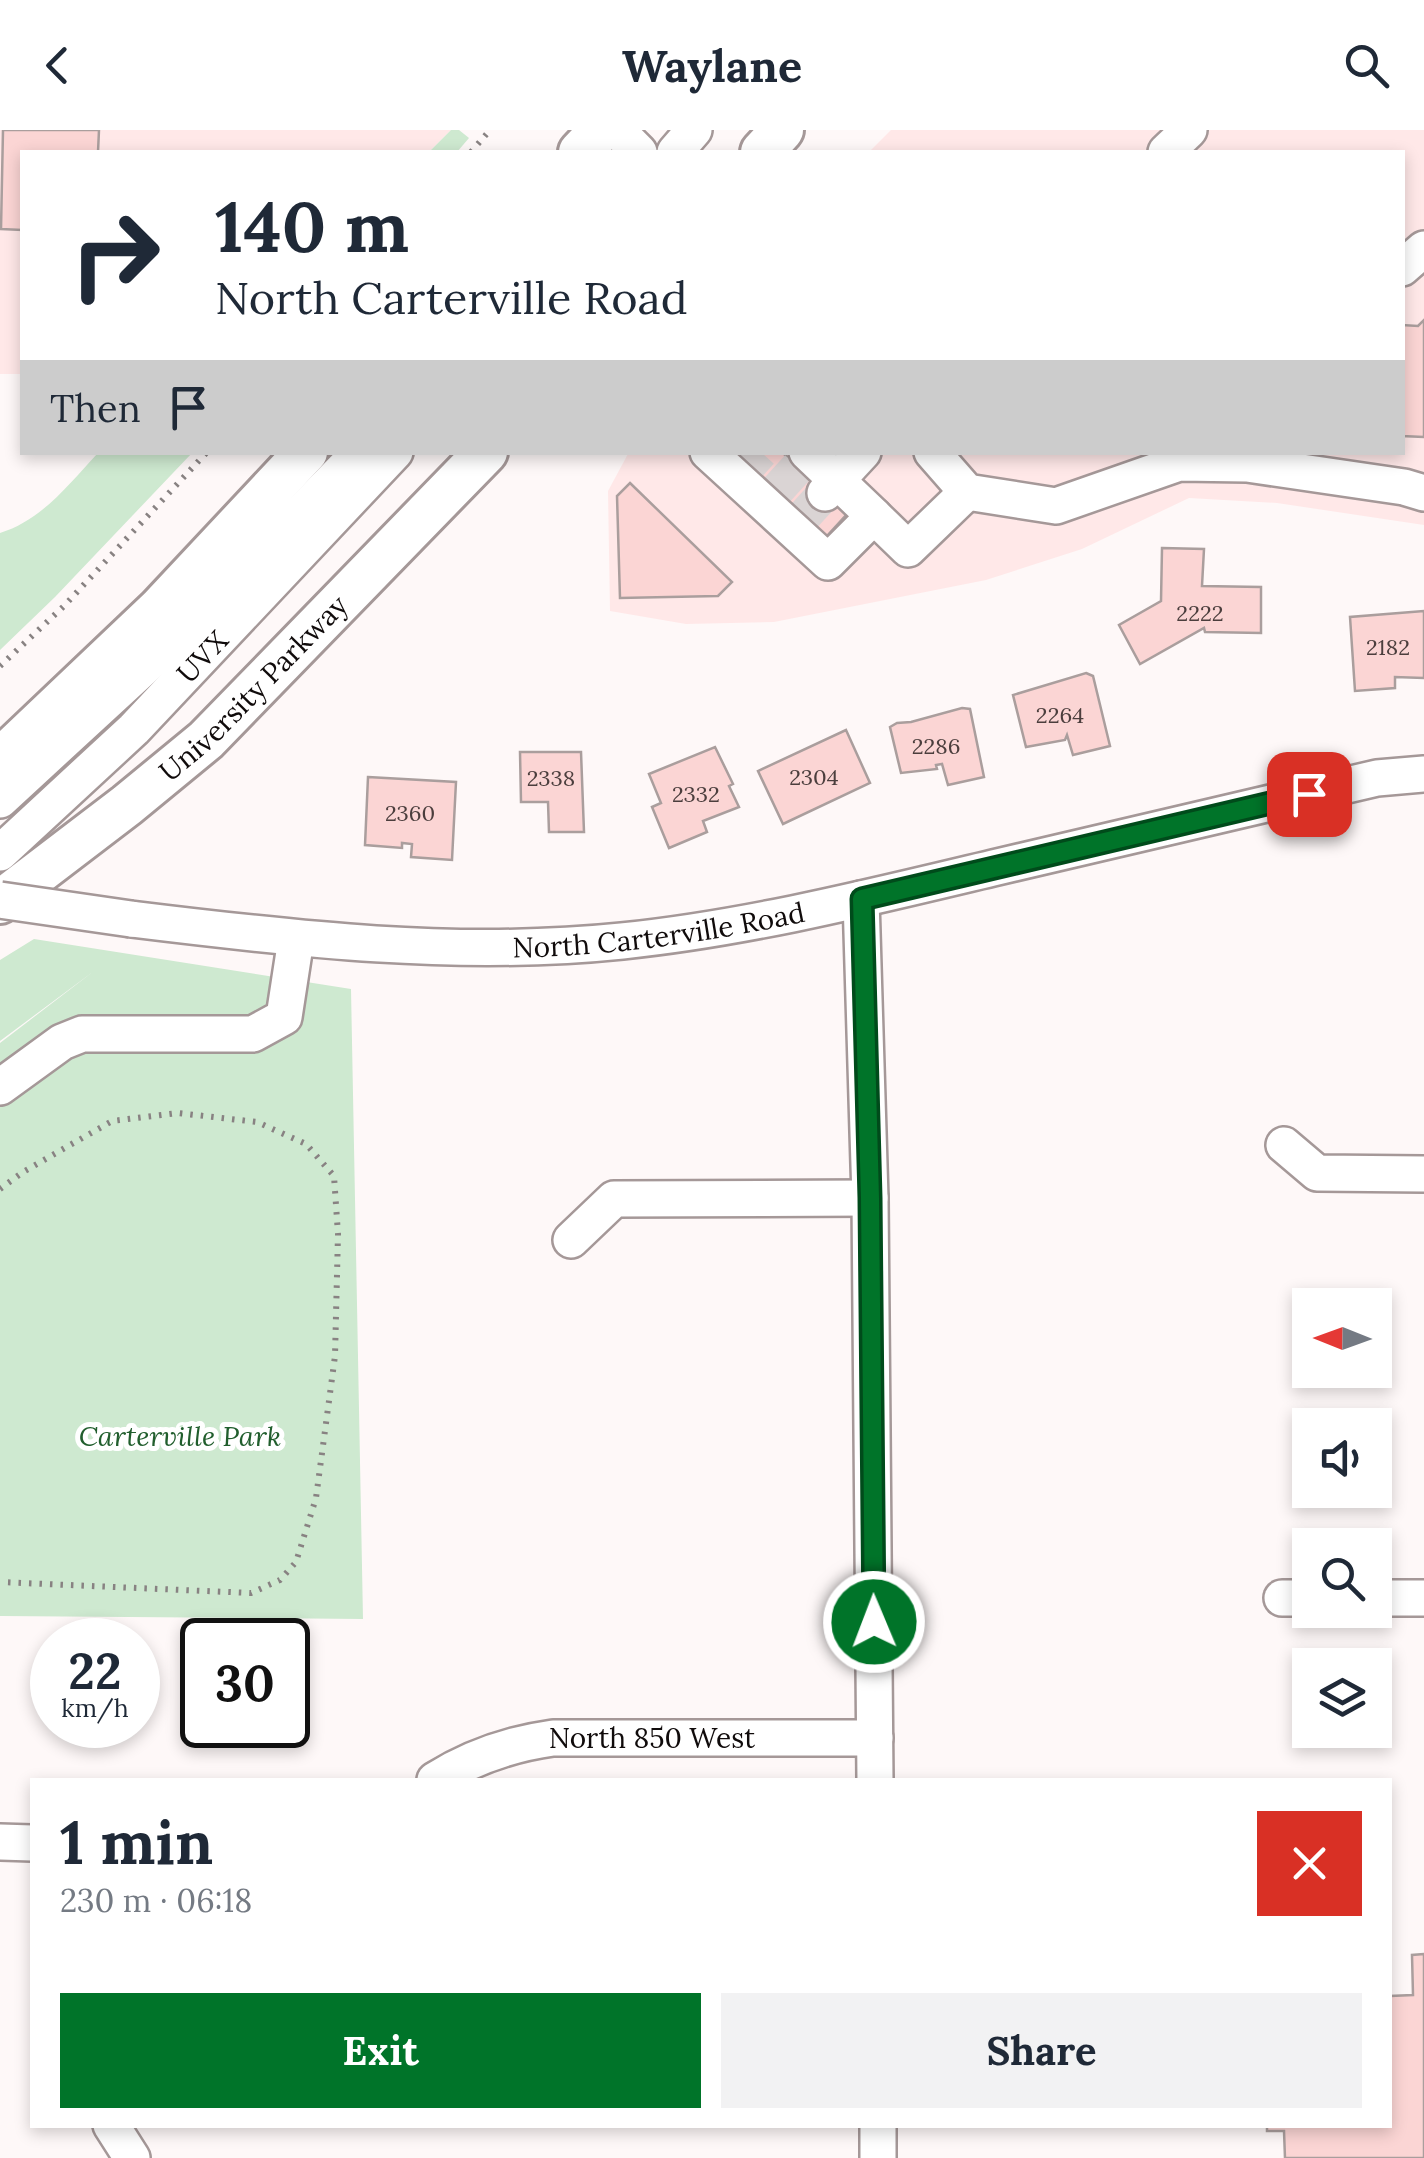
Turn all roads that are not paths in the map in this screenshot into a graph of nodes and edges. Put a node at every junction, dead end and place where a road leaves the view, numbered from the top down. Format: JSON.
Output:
{"nodes":[{"id":1,"x":601,"y":130,"type":"edge"},
{"id":2,"x":616,"y":130,"type":"edge"},
{"id":3,"x":663,"y":130,"type":"edge"},
{"id":4,"x":694,"y":130,"type":"edge"},
{"id":5,"x":782,"y":130,"type":"edge"},
{"id":6,"x":1189,"y":130,"type":"edge"},
{"id":7,"x":582,"y":150,"type":"edge"},
{"id":8,"x":639,"y":150,"type":"edge"},
{"id":9,"x":643,"y":150,"type":"edge"},
{"id":10,"x":677,"y":150,"type":"edge"},
{"id":11,"x":764,"y":150,"type":"edge"},
{"id":12,"x":1168,"y":150,"type":"edge"},
{"id":13,"x":1424,"y":249,"type":"edge"},
{"id":14,"x":1405,"y":265,"type":"edge"},
{"id":15,"x":303,"y":455,"type":"edge"},
{"id":16,"x":357,"y":455,"type":"edge"},
{"id":17,"x":392,"y":455,"type":"edge"},
{"id":18,"x":483,"y":455,"type":"edge"},
{"id":19,"x":713,"y":455,"type":"edge"},
{"id":20,"x":860,"y":455,"type":"edge"},
{"id":21,"x":935,"y":455,"type":"edge"},
{"id":22,"x":791,"y":474,"type":"edge"},
{"id":23,"x":967,"y":492,"type":"junction"},
{"id":24,"x":1424,"y":493,"type":"edge"},
{"id":25,"x":814,"y":504,"type":"junction"},
{"id":26,"x":874,"y":516,"type":"junction"},
{"id":27,"x":0,"y":760,"type":"edge"},
{"id":28,"x":1424,"y":774,"type":"edge"},
{"id":29,"x":0,"y":800,"type":"edge"},
{"id":30,"x":0,"y":853,"type":"edge"},
{"id":31,"x":862,"y":899,"type":"junction"},
{"id":32,"x":0,"y":901,"type":"edge"},
{"id":33,"x":296,"y":940,"type":"junction"},
{"id":34,"x":0,"y":1087,"type":"edge"},
{"id":35,"x":1284,"y":1145,"type":"dead end"},
{"id":36,"x":1424,"y":1174,"type":"edge"},
{"id":37,"x":870,"y":1198,"type":"junction"},
{"id":38,"x":571,"y":1240,"type":"dead end"},
{"id":39,"x":1392,"y":1598,"type":"edge"},
{"id":40,"x":1424,"y":1598,"type":"edge"},
{"id":41,"x":875,"y":1738,"type":"junction"},
{"id":42,"x":438,"y":1778,"type":"edge"},
{"id":43,"x":875,"y":1778,"type":"edge"},
{"id":44,"x":0,"y":1842,"type":"edge"},
{"id":45,"x":30,"y":1844,"type":"edge"},
{"id":46,"x":878,"y":2128,"type":"edge"},
{"id":47,"x":878,"y":2158,"type":"edge"}],
"edges":[{"from":1,"to":7,"type":"main road"},
{"from":2,"to":8,"type":"street"},
{"from":3,"to":9,"type":"street"},
{"from":4,"to":10,"type":"street"},
{"from":5,"to":11,"type":"main road"},
{"from":6,"to":12,"type":"street"},
{"from":13,"to":14,"type":"street"},
{"from":15,"to":27,"type":"main road"},
{"from":16,"to":29,"type":"street"},
{"from":17,"to":30,"type":"street","name":"UVX"},
{"from":18,"to":32,"type":"main road","name":"University Parkway"},
{"from":19,"to":22,"type":"street"},
{"from":20,"to":25,"type":"street"},
{"from":21,"to":23,"type":"street"},
{"from":22,"to":25,"type":"street"},
{"from":22,"to":25,"type":"street"},
{"from":23,"to":24,"type":"street"},
{"from":23,"to":26,"type":"street"},
{"from":25,"to":26,"type":"street"},
{"from":25,"to":26,"type":"street"},
{"from":28,"to":31,"type":"street","name":"North Carterville Road"},
{"from":31,"to":33,"type":"street","name":"North Carterville Road"},
{"from":31,"to":37,"type":"street"},
{"from":32,"to":33,"type":"street","name":"North Carterville Road","bridge":true},
{"from":33,"to":34,"type":"street"},
{"from":35,"to":36,"type":"street"},
{"from":37,"to":38,"type":"street"},
{"from":37,"to":41,"type":"street"},
{"from":39,"to":40,"type":"street"},
{"from":41,"to":42,"type":"street","name":"North 850 West"},
{"from":41,"to":43,"type":"street"},
{"from":44,"to":45,"type":"street"},
{"from":46,"to":47,"type":"street"}]}
